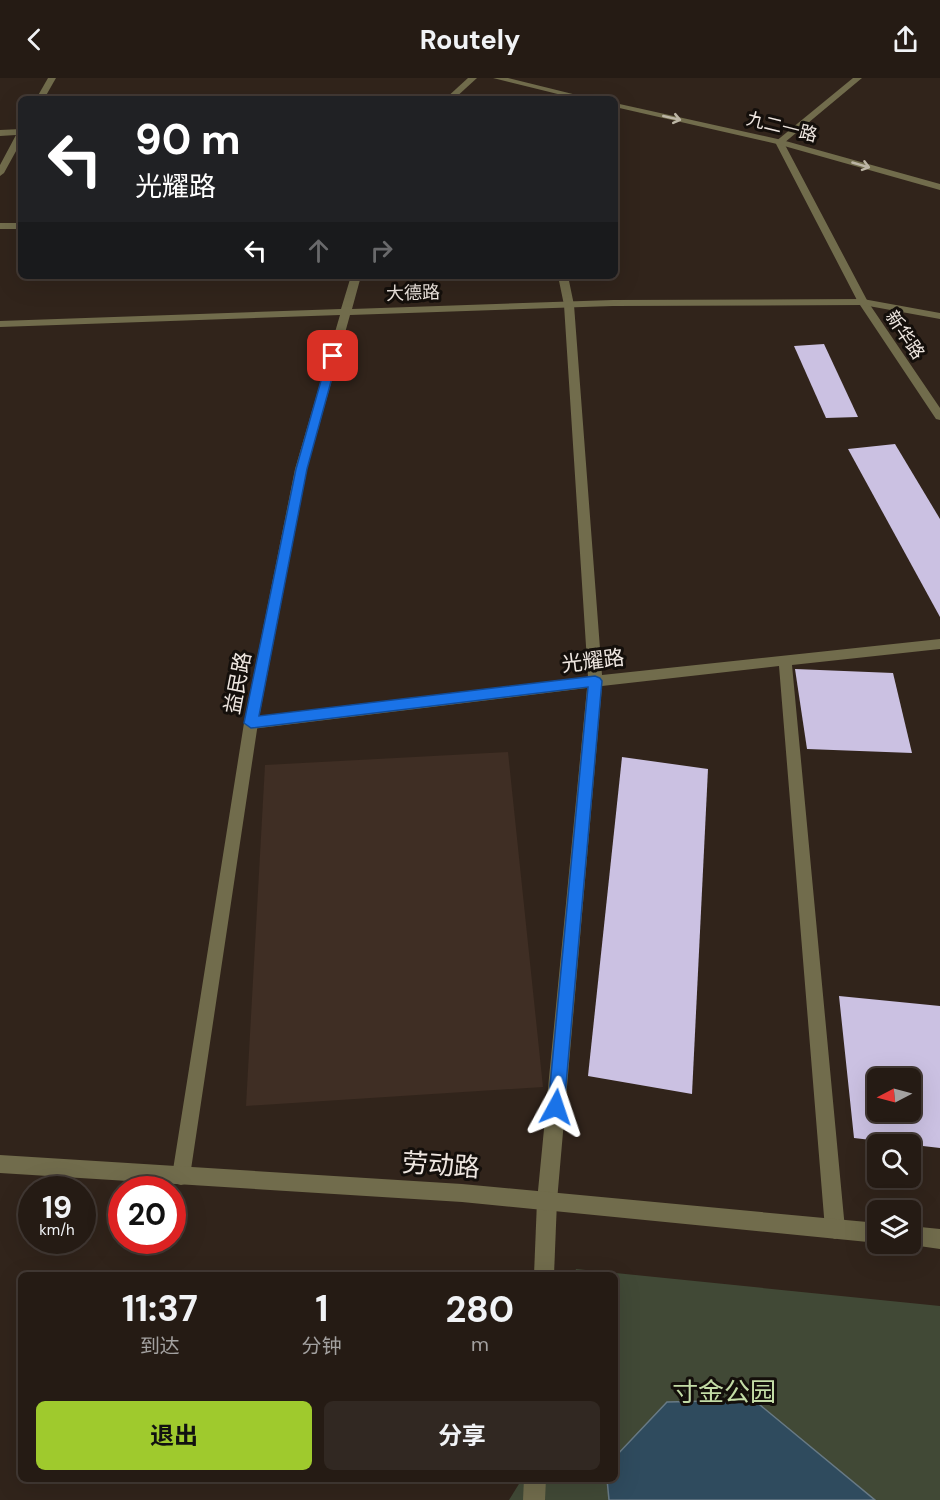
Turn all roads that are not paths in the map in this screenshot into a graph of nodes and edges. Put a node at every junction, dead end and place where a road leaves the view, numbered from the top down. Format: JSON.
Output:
{"nodes":[{"id":1,"x":52,"y":78,"type":"edge"},
{"id":2,"x":473,"y":78,"type":"edge"},
{"id":3,"x":497,"y":78,"type":"edge"},
{"id":4,"x":858,"y":78,"type":"edge"},
{"id":5,"x":42,"y":96,"type":"edge"},
{"id":6,"x":452,"y":96,"type":"edge"},
{"id":7,"x":564,"y":96,"type":"edge"},
{"id":8,"x":618,"y":106,"type":"edge"},
{"id":9,"x":0,"y":133,"type":"edge"},
{"id":10,"x":18,"y":133,"type":"edge"},
{"id":11,"x":18,"y":139,"type":"edge"},
{"id":12,"x":779,"y":142,"type":"junction"},
{"id":13,"x":0,"y":173,"type":"edge"},
{"id":14,"x":940,"y":187,"type":"edge"},
{"id":15,"x":0,"y":226,"type":"edge"},
{"id":16,"x":18,"y":226,"type":"edge"},
{"id":17,"x":355,"y":279,"type":"edge"},
{"id":18,"x":564,"y":279,"type":"edge"},
{"id":19,"x":863,"y":302,"type":"junction"},
{"id":20,"x":568,"y":305,"type":"junction"},
{"id":21,"x":346,"y":311,"type":"junction"},
{"id":22,"x":940,"y":316,"type":"edge"},
{"id":23,"x":0,"y":324,"type":"edge"},
{"id":24,"x":940,"y":416,"type":"edge"},
{"id":25,"x":940,"y":644,"type":"edge"},
{"id":26,"x":785,"y":661,"type":"junction"},
{"id":27,"x":595,"y":681,"type":"junction"},
{"id":28,"x":251,"y":723,"type":"junction"},
{"id":29,"x":0,"y":1164,"type":"edge"},
{"id":30,"x":181,"y":1176,"type":"joint"},
{"id":31,"x":186,"y":1176,"type":"edge"},
{"id":32,"x":547,"y":1201,"type":"junction"},
{"id":33,"x":835,"y":1229,"type":"junction"},
{"id":34,"x":867,"y":1232,"type":"edge"},
{"id":35,"x":921,"y":1237,"type":"edge"},
{"id":36,"x":940,"y":1239,"type":"edge"},
{"id":37,"x":544,"y":1272,"type":"edge"},
{"id":38,"x":535,"y":1482,"type":"edge"},
{"id":39,"x":534,"y":1500,"type":"edge"}],
"edges":[{"from":1,"to":5,"type":"street"},
{"from":2,"to":6,"type":"street"},
{"from":3,"to":7,"type":"street"},
{"from":4,"to":12,"type":"street"},
{"from":8,"to":12,"type":"street","name":"九二一路","one_way":true},
{"from":9,"to":10,"type":"street"},
{"from":11,"to":13,"type":"street"},
{"from":12,"to":14,"type":"street","name":"九二一路","one_way":true},
{"from":12,"to":19,"type":"street","name":"新华路"},
{"from":15,"to":16,"type":"street"},
{"from":17,"to":21,"type":"street","name":"益民路"},
{"from":18,"to":20,"type":"street"},
{"from":19,"to":20,"type":"street","name":"大德路"},
{"from":19,"to":22,"type":"street","name":"大德路"},
{"from":19,"to":24,"type":"street","name":"新华路"},
{"from":20,"to":21,"type":"street","name":"大德路"},
{"from":20,"to":27,"type":"street"},
{"from":21,"to":23,"type":"street","name":"大德路"},
{"from":21,"to":28,"type":"street","name":"益民路"},
{"from":25,"to":26,"type":"street","name":"光耀路"},
{"from":26,"to":27,"type":"street","name":"光耀路"},
{"from":26,"to":33,"type":"street"},
{"from":27,"to":28,"type":"street","name":"光耀路"},
{"from":27,"to":32,"type":"street"},
{"from":28,"to":30,"type":"street","name":"益民路"},
{"from":29,"to":30,"type":"street","name":"劳动路"},
{"from":31,"to":32,"type":"street","name":"劳动路"},
{"from":32,"to":33,"type":"street","name":"劳动路"},
{"from":32,"to":37,"type":"street"},
{"from":33,"to":34,"type":"street","name":"劳动路"},
{"from":35,"to":36,"type":"street"},
{"from":38,"to":39,"type":"street"}]}
